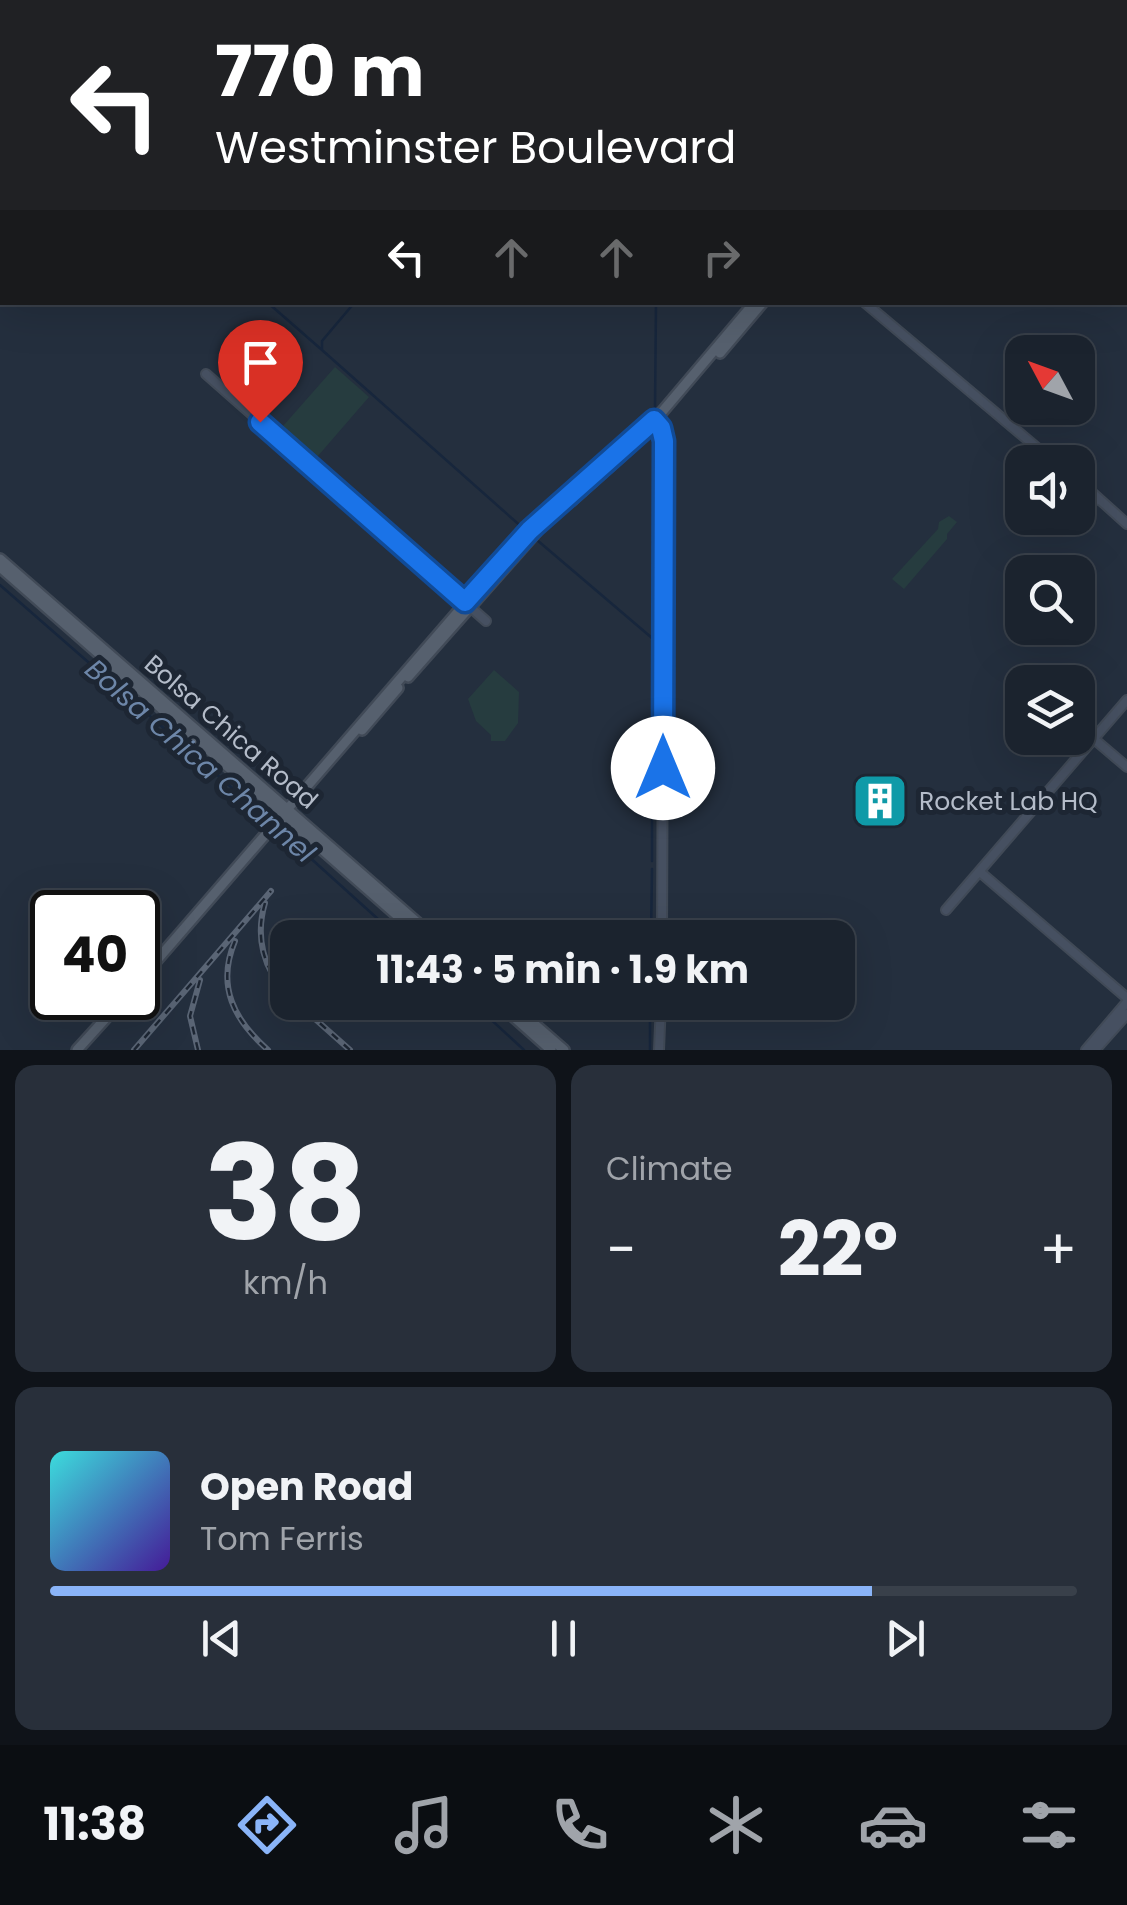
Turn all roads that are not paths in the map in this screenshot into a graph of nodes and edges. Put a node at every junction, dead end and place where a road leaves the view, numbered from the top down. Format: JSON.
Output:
{"nodes":[{"id":1,"x":753,"y":305,"type":"edge"},
{"id":2,"x":760,"y":305,"type":"edge"},
{"id":3,"x":868,"y":305,"type":"edge"},
{"id":4,"x":206,"y":374,"type":"dead end"},
{"id":5,"x":656,"y":422,"type":"junction"},
{"id":6,"x":1034,"y":445,"type":"edge"},
{"id":7,"x":1095,"y":497,"type":"edge"},
{"id":8,"x":1127,"y":524,"type":"edge"},
{"id":9,"x":0,"y":559,"type":"edge"},
{"id":10,"x":0,"y":567,"type":"edge"},
{"id":11,"x":467,"y":604,"type":"junction"},
{"id":12,"x":486,"y":621,"type":"dead end"},
{"id":13,"x":136,"y":686,"type":"junction"},
{"id":14,"x":1127,"y":700,"type":"edge"},
{"id":15,"x":163,"y":701,"type":"junction"},
{"id":16,"x":179,"y":724,"type":"junction"},
{"id":17,"x":1095,"y":738,"type":"edge"},
{"id":18,"x":1095,"y":740,"type":"edge"},
{"id":19,"x":1080,"y":755,"type":"edge"},
{"id":20,"x":1127,"y":767,"type":"edge"},
{"id":21,"x":284,"y":814,"type":"junction"},
{"id":22,"x":980,"y":872,"type":"junction"},
{"id":23,"x":946,"y":910,"type":"dead end"},
{"id":24,"x":403,"y":920,"type":"edge"},
{"id":25,"x":413,"y":920,"type":"edge"},
{"id":26,"x":662,"y":920,"type":"edge"},
{"id":27,"x":160,"y":957,"type":"edge"},
{"id":28,"x":1127,"y":1000,"type":"edge"},
{"id":29,"x":1127,"y":1014,"type":"edge"},
{"id":30,"x":105,"y":1020,"type":"edge"},
{"id":31,"x":518,"y":1020,"type":"edge"},
{"id":32,"x":530,"y":1020,"type":"edge"},
{"id":33,"x":660,"y":1020,"type":"edge"},
{"id":34,"x":78,"y":1050,"type":"edge"},
{"id":35,"x":551,"y":1050,"type":"edge"},
{"id":36,"x":564,"y":1050,"type":"edge"},
{"id":37,"x":659,"y":1050,"type":"edge"},
{"id":38,"x":1086,"y":1050,"type":"edge"},
{"id":39,"x":1095,"y":1050,"type":"edge"}],
"edges":[{"from":1,"to":5,"type":"main road"},
{"from":2,"to":5,"type":"main road"},
{"from":3,"to":6,"type":"street"},
{"from":4,"to":11,"type":"street"},
{"from":5,"to":11,"type":"main road"},
{"from":5,"to":26,"type":"street"},
{"from":7,"to":8,"type":"street"},
{"from":9,"to":15,"type":"main road","name":"Bolsa Chica Road"},
{"from":10,"to":13,"type":"main road","name":"Bolsa Chica Road"},
{"from":11,"to":12,"type":"street"},
{"from":11,"to":21,"type":"main road"},
{"from":13,"to":15,"type":"main road"},
{"from":13,"to":16,"type":"main road","name":"Bolsa Chica Road"},
{"from":14,"to":17,"type":"street"},
{"from":15,"to":16,"type":"main road"},
{"from":15,"to":21,"type":"main road","name":"Bolsa Chica Road"},
{"from":16,"to":21,"type":"main road","name":"Bolsa Chica Road"},
{"from":18,"to":20,"type":"street"},
{"from":19,"to":22,"type":"street"},
{"from":21,"to":24,"type":"main road","name":"Bolsa Chica Road"},
{"from":21,"to":25,"type":"main road","name":"Bolsa Chica Road"},
{"from":21,"to":27,"type":"main road"},
{"from":22,"to":23,"type":"street"},
{"from":22,"to":28,"type":"street"},
{"from":28,"to":38,"type":"street"},
{"from":29,"to":39,"type":"street"},
{"from":30,"to":34,"type":"main road"},
{"from":31,"to":35,"type":"main road"},
{"from":32,"to":36,"type":"main road"},
{"from":33,"to":37,"type":"street"}]}
